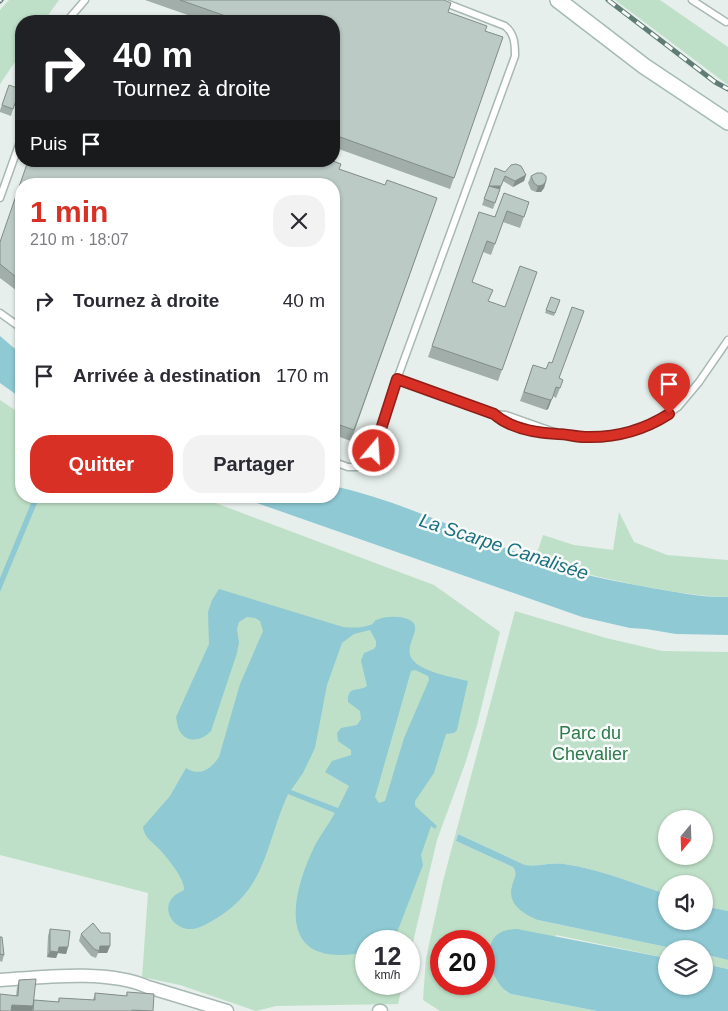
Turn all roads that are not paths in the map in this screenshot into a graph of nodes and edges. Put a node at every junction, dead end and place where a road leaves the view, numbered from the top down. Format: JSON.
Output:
{"nodes":[{"id":1,"x":85,"y":0,"type":"edge"},
{"id":2,"x":438,"y":0,"type":"edge"},
{"id":3,"x":558,"y":0,"type":"edge"},
{"id":4,"x":692,"y":0,"type":"edge"},
{"id":5,"x":72,"y":15,"type":"edge"},
{"id":6,"x":726,"y":22,"type":"dead end"},
{"id":7,"x":728,"y":122,"type":"edge"},
{"id":8,"x":15,"y":156,"type":"edge"},
{"id":9,"x":0,"y":198,"type":"edge"},
{"id":10,"x":0,"y":313,"type":"edge"},
{"id":11,"x":15,"y":324,"type":"edge"},
{"id":12,"x":728,"y":340,"type":"edge"},
{"id":13,"x":397,"y":379,"type":"junction"},
{"id":14,"x":340,"y":464,"type":"edge"},
{"id":15,"x":0,"y":980,"type":"edge"},
{"id":16,"x":227,"y":1011,"type":"edge"}],
"edges":[{"from":1,"to":5,"type":"lane"},
{"from":2,"to":13,"type":"lane"},
{"from":3,"to":7,"type":"street"},
{"from":4,"to":6,"type":"lane"},
{"from":8,"to":9,"type":"lane"},
{"from":10,"to":11,"type":"lane"},
{"from":12,"to":13,"type":"lane"},
{"from":13,"to":14,"type":"lane"},
{"from":15,"to":16,"type":"street"}]}
